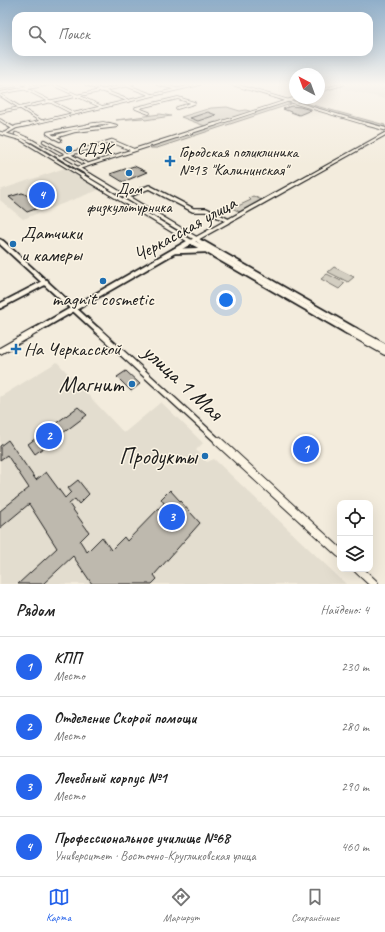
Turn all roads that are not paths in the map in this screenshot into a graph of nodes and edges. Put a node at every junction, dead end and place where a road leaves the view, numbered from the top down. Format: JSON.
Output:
{"nodes":[{"id":1,"x":26,"y":111,"type":"edge"},
{"id":2,"x":69,"y":111,"type":"edge"},
{"id":3,"x":84,"y":111,"type":"edge"},
{"id":4,"x":144,"y":111,"type":"edge"},
{"id":5,"x":254,"y":111,"type":"edge"},
{"id":6,"x":322,"y":111,"type":"edge"},
{"id":7,"x":149,"y":113,"type":"dead end"},
{"id":8,"x":74,"y":114,"type":"junction"},
{"id":9,"x":0,"y":120,"type":"edge"},
{"id":10,"x":42,"y":121,"type":"junction"},
{"id":11,"x":13,"y":128,"type":"junction"},
{"id":12,"x":385,"y":129,"type":"edge"},
{"id":13,"x":0,"y":133,"type":"edge"},
{"id":14,"x":6,"y":133,"type":"junction"},
{"id":15,"x":385,"y":134,"type":"edge"},
{"id":16,"x":55,"y":137,"type":"junction"},
{"id":17,"x":25,"y":138,"type":"junction"},
{"id":18,"x":21,"y":139,"type":"junction"},
{"id":19,"x":60,"y":140,"type":"dead end"},
{"id":20,"x":133,"y":150,"type":"junction"},
{"id":21,"x":70,"y":154,"type":"junction"},
{"id":22,"x":60,"y":157,"type":"junction"},
{"id":23,"x":88,"y":165,"type":"junction"},
{"id":24,"x":78,"y":168,"type":"junction"},
{"id":25,"x":127,"y":196,"type":"junction"},
{"id":26,"x":122,"y":198,"type":"junction"},
{"id":27,"x":229,"y":221,"type":"junction"},
{"id":28,"x":195,"y":240,"type":"junction"},
{"id":29,"x":0,"y":241,"type":"edge"},
{"id":30,"x":205,"y":250,"type":"junction"},
{"id":31,"x":175,"y":251,"type":"junction"},
{"id":32,"x":46,"y":282,"type":"junction"},
{"id":33,"x":0,"y":306,"type":"edge"},
{"id":34,"x":74,"y":308,"type":"junction"},
{"id":35,"x":385,"y":347,"type":"edge"},
{"id":36,"x":0,"y":351,"type":"edge"},
{"id":37,"x":385,"y":352,"type":"edge"},
{"id":38,"x":337,"y":550,"type":"edge"},
{"id":39,"x":361,"y":572,"type":"edge"},
{"id":40,"x":374,"y":584,"type":"edge"}],
"edges":[{"from":1,"to":10,"type":"street"},
{"from":2,"to":8,"type":"street"},
{"from":3,"to":8,"type":"street"},
{"from":4,"to":7,"type":"street"},
{"from":5,"to":20,"type":"street"},
{"from":6,"to":12,"type":"street"},
{"from":8,"to":10,"type":"street"},
{"from":9,"to":11,"type":"street"},
{"from":10,"to":11,"type":"street"},
{"from":11,"to":14,"type":"street"},
{"from":13,"to":14,"type":"street"},
{"from":14,"to":17,"type":"street"},
{"from":14,"to":18,"type":"street"},
{"from":15,"to":27,"type":"street","name":"Черкасская улица"},
{"from":16,"to":16,"type":"street"},
{"from":16,"to":19,"type":"street"},
{"from":16,"to":21,"type":"street"},
{"from":17,"to":18,"type":"street"},
{"from":17,"to":22,"type":"street"},
{"from":18,"to":26,"type":"street"},
{"from":20,"to":21,"type":"street"},
{"from":20,"to":23,"type":"street"},
{"from":21,"to":22,"type":"street"},
{"from":21,"to":23,"type":"street"},
{"from":22,"to":24,"type":"street"},
{"from":23,"to":24,"type":"street"},
{"from":24,"to":25,"type":"street"},
{"from":25,"to":26,"type":"street"},
{"from":25,"to":27,"type":"street"},
{"from":25,"to":28,"type":"street"},
{"from":26,"to":28,"type":"street"},
{"from":27,"to":28,"type":"street","name":"Черкасская улица"},
{"from":28,"to":30,"type":"street"},
{"from":28,"to":31,"type":"street","name":"Черкасская улица"},
{"from":28,"to":35,"type":"street"},
{"from":29,"to":32,"type":"street","name":"улица 1 Мая"},
{"from":30,"to":31,"type":"street"},
{"from":30,"to":37,"type":"street"},
{"from":31,"to":34,"type":"street","name":"Черкасская улица"},
{"from":32,"to":33,"type":"street"},
{"from":32,"to":34,"type":"street","name":"улица 1 Мая"},
{"from":34,"to":36,"type":"street","name":"Черкасская улица"},
{"from":34,"to":38,"type":"street","name":"улица 1 Мая"},
{"from":39,"to":40,"type":"street"}]}
